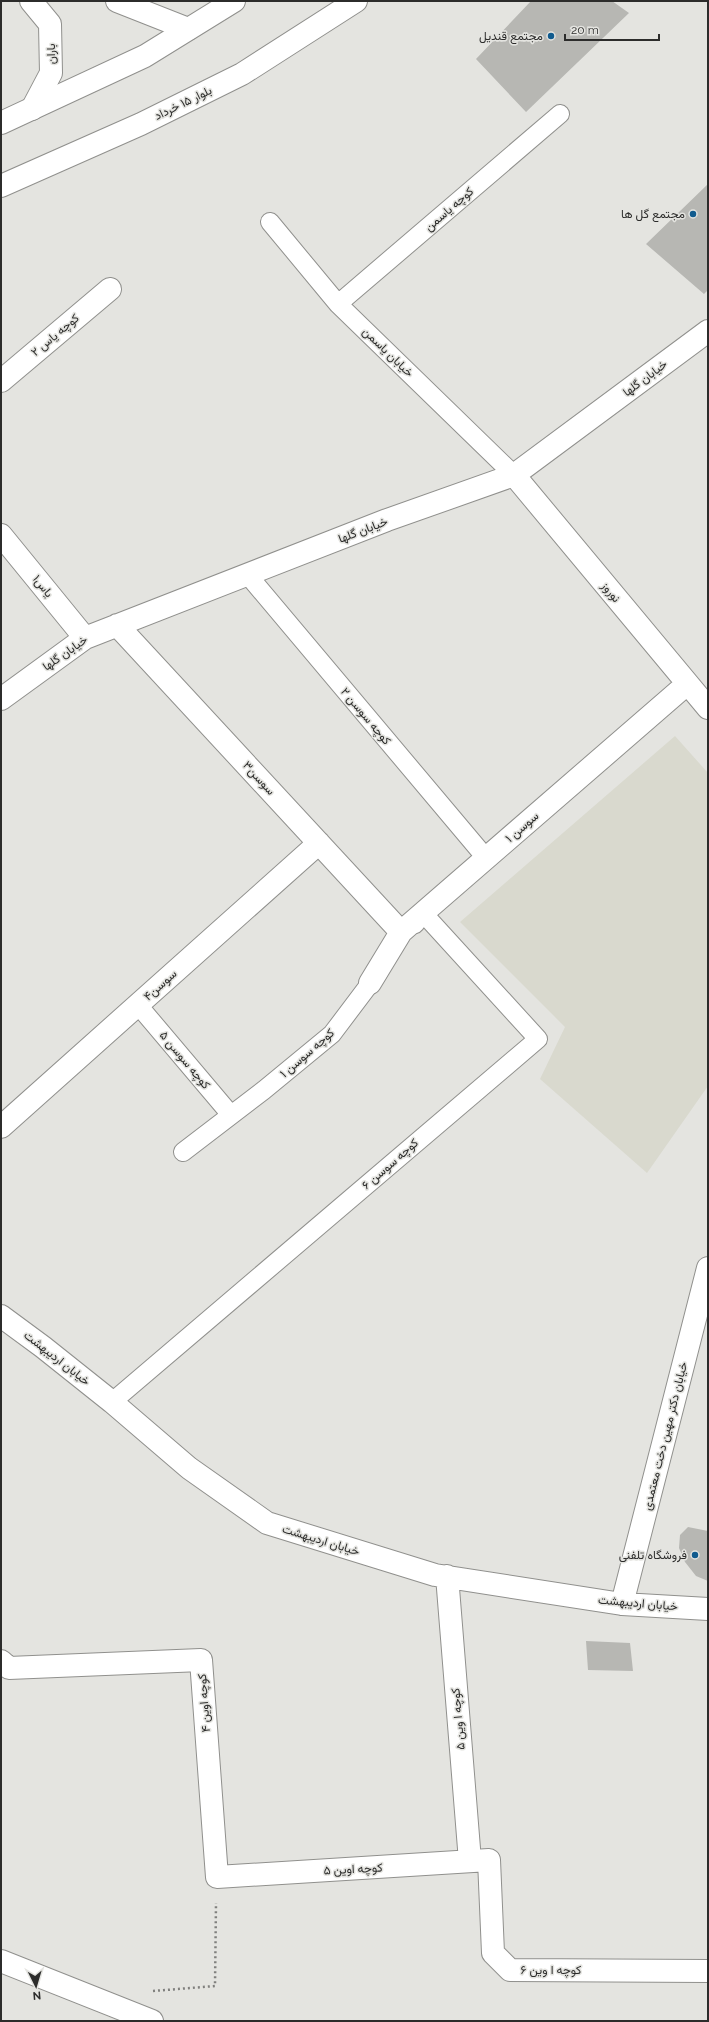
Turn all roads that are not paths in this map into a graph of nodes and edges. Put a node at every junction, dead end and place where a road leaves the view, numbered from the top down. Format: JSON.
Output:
{"nodes":[{"id":1,"x":31,"y":1,"type":"edge"},
{"id":2,"x":116,"y":1,"type":"edge"},
{"id":3,"x":234,"y":1,"type":"edge"},
{"id":4,"x":356,"y":1,"type":"edge"},
{"id":5,"x":188,"y":29,"type":"junction"},
{"id":6,"x":32,"y":109,"type":"junction"},
{"id":7,"x":560,"y":114,"type":"dead end"},
{"id":8,"x":1,"y":123,"type":"edge"},
{"id":9,"x":1,"y":186,"type":"edge"},
{"id":10,"x":270,"y":222,"type":"dead end"},
{"id":11,"x":110,"y":289,"type":"dead end"},
{"id":12,"x":338,"y":304,"type":"junction"},
{"id":13,"x":708,"y":331,"type":"edge"},
{"id":14,"x":1,"y":381,"type":"edge"},
{"id":15,"x":514,"y":475,"type":"junction"},
{"id":16,"x":1,"y":535,"type":"edge"},
{"id":17,"x":247,"y":574,"type":"junction"},
{"id":18,"x":117,"y":625,"type":"junction"},
{"id":19,"x":84,"y":638,"type":"junction"},
{"id":20,"x":688,"y":684,"type":"junction"},
{"id":21,"x":1,"y":699,"type":"edge"},
{"id":22,"x":708,"y":708,"type":"edge"},
{"id":23,"x":319,"y":843,"type":"junction"},
{"id":24,"x":486,"y":858,"type":"junction"},
{"id":25,"x":423,"y":913,"type":"junction"},
{"id":26,"x":401,"y":932,"type":"junction"},
{"id":27,"x":370,"y":983,"type":"junction"},
{"id":28,"x":138,"y":1005,"type":"junction"},
{"id":29,"x":231,"y":1115,"type":"junction"},
{"id":30,"x":1,"y":1128,"type":"edge"},
{"id":31,"x":183,"y":1152,"type":"dead end"},
{"id":32,"x":708,"y":1268,"type":"edge"},
{"id":33,"x":1,"y":1316,"type":"edge"},
{"id":34,"x":112,"y":1402,"type":"junction"},
{"id":35,"x":447,"y":1576,"type":"junction"},
{"id":36,"x":622,"y":1604,"type":"junction"},
{"id":37,"x":708,"y":1609,"type":"edge"},
{"id":38,"x":1,"y":1661,"type":"edge"},
{"id":39,"x":480,"y":1861,"type":"junction"},
{"id":40,"x":216,"y":1877,"type":"joint"},
{"id":41,"x":1,"y":1961,"type":"edge"},
{"id":42,"x":708,"y":1971,"type":"edge"},
{"id":43,"x":152,"y":2021,"type":"edge"}],
"edges":[{"from":1,"to":6,"type":"street","name":"باران"},
{"from":2,"to":5,"type":"street"},
{"from":3,"to":5,"type":"street"},
{"from":4,"to":9,"type":"street","name":"بلوار ۱۵ خرداد"},
{"from":5,"to":6,"type":"street"},
{"from":6,"to":8,"type":"street"},
{"from":7,"to":12,"type":"lane","name":"کوچه یاسمن"},
{"from":10,"to":12,"type":"lane","name":"خیابان یاسمن"},
{"from":11,"to":14,"type":"street","name":"کوچه یاس ۲"},
{"from":12,"to":15,"type":"lane","name":"خیابان یاسمن"},
{"from":13,"to":15,"type":"street","name":"خیابان گلها"},
{"from":15,"to":17,"type":"street","name":"خیابان گلها"},
{"from":15,"to":20,"type":"street","name":"نوروز"},
{"from":16,"to":19,"type":"street","name":"یاس۱"},
{"from":17,"to":18,"type":"street","name":"خیابان گلها"},
{"from":17,"to":24,"type":"lane","name":"کوچه سوسن ۲"},
{"from":18,"to":19,"type":"street","name":"خیابان گلها"},
{"from":18,"to":23,"type":"street","name":"سوسن۳"},
{"from":19,"to":21,"type":"street","name":"خیابان گلها"},
{"from":20,"to":22,"type":"street","name":"نوروز"},
{"from":20,"to":24,"type":"street","name":"سوسن ۱"},
{"from":23,"to":26,"type":"street","name":"سوسن۳"},
{"from":23,"to":28,"type":"street","name":"سوسن۴"},
{"from":24,"to":25,"type":"street","name":"سوسن ۱"},
{"from":25,"to":26,"type":"street","name":"سوسن ۱"},
{"from":25,"to":27,"type":"lane","name":"کوچه سوسن ۱"},
{"from":25,"to":34,"type":"lane","name":"کوچه سوسن ۶"},
{"from":26,"to":27,"type":"street","name":"سوسن ۱"},
{"from":27,"to":29,"type":"lane","name":"کوچه سوسن ۱"},
{"from":28,"to":29,"type":"lane","name":"کوچه سوسن ۵"},
{"from":28,"to":30,"type":"street","name":"سوسن۴"},
{"from":29,"to":31,"type":"lane","name":"کوچه سوسن ۱"},
{"from":32,"to":36,"type":"street","name":"خیابان دکتر مهین دخت معتمدی"},
{"from":33,"to":34,"type":"street","name":"خیابان اردیبهشت"},
{"from":34,"to":35,"type":"street","name":"خیابان اردیبهشت"},
{"from":35,"to":36,"type":"street","name":"خیابان اردیبهشت"},
{"from":35,"to":39,"type":"street","name":"کوچه ا وین ۵"},
{"from":36,"to":37,"type":"street","name":"خیابان اردیبهشت"},
{"from":38,"to":40,"type":"street","name":"کوچه اوین ۴"},
{"from":39,"to":40,"type":"street","name":"کوچه اوین ۵"},
{"from":39,"to":42,"type":"street","name":"کوچه ا وین ۶"},
{"from":41,"to":43,"type":"street"}]}
